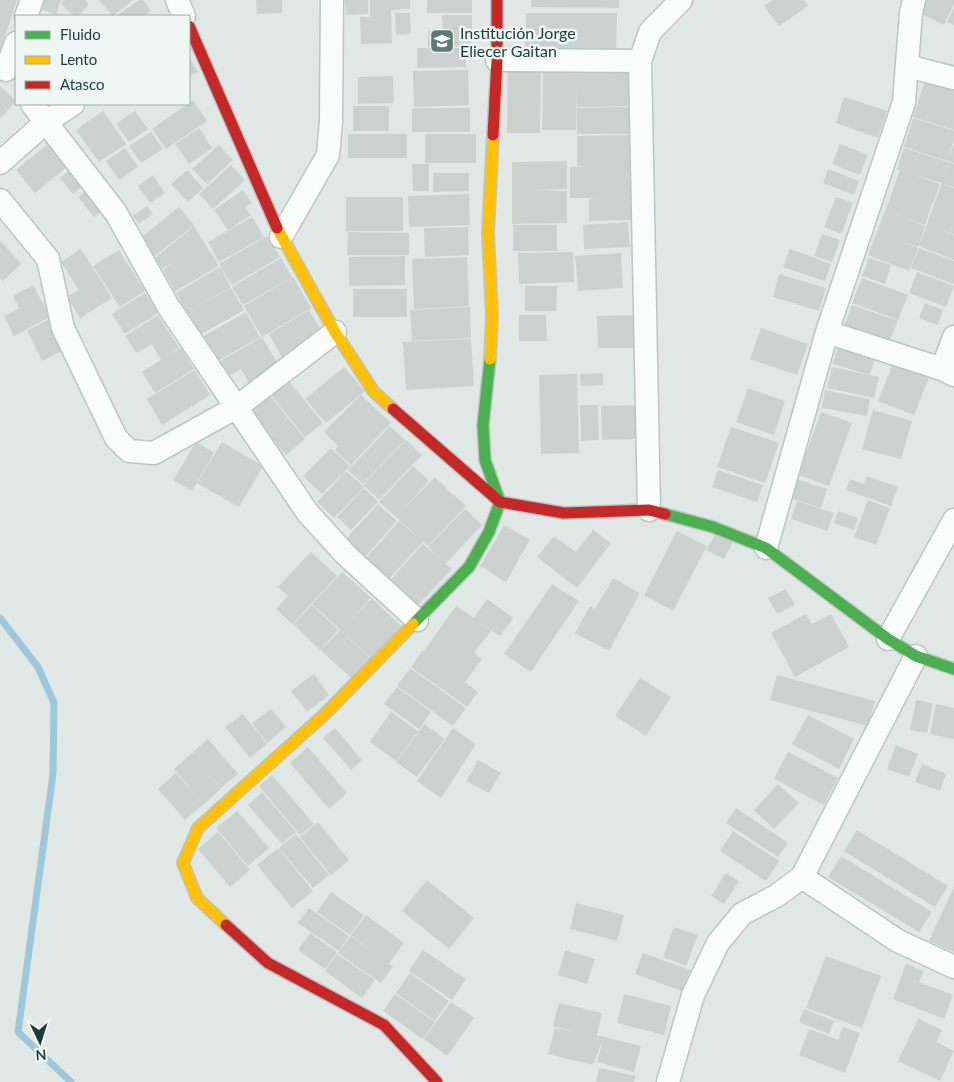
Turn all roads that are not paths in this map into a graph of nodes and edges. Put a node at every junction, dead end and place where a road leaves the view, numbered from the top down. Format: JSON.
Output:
{"nodes":[{"id":1,"x":32,"y":0,"type":"edge"},
{"id":2,"x":177,"y":0,"type":"edge"},
{"id":3,"x":332,"y":0,"type":"edge"},
{"id":4,"x":497,"y":0,"type":"edge"},
{"id":5,"x":682,"y":0,"type":"edge"},
{"id":6,"x":914,"y":0,"type":"edge"},
{"id":7,"x":26,"y":15,"type":"edge"},
{"id":8,"x":184,"y":15,"type":"edge"},
{"id":9,"x":190,"y":28,"type":"edge"},
{"id":10,"x":15,"y":46,"type":"edge"},
{"id":11,"x":497,"y":60,"type":"junction"},
{"id":12,"x":640,"y":61,"type":"junction"},
{"id":13,"x":906,"y":66,"type":"junction"},
{"id":14,"x":7,"y":73,"type":"edge"},
{"id":15,"x":954,"y":78,"type":"edge"},
{"id":16,"x":33,"y":105,"type":"edge"},
{"id":17,"x":72,"y":105,"type":"edge"},
{"id":18,"x":46,"y":122,"type":"junction"},
{"id":19,"x":0,"y":162,"type":"edge"},
{"id":20,"x":0,"y":200,"type":"edge"},
{"id":21,"x":281,"y":237,"type":"junction"},
{"id":22,"x":335,"y":332,"type":"junction"},
{"id":23,"x":827,"y":332,"type":"junction"},
{"id":24,"x":954,"y":337,"type":"edge"},
{"id":25,"x":948,"y":372,"type":"edge"},
{"id":26,"x":237,"y":407,"type":"junction"},
{"id":27,"x":500,"y":502,"type":"junction"},
{"id":28,"x":649,"y":510,"type":"junction"},
{"id":29,"x":954,"y":520,"type":"edge"},
{"id":30,"x":766,"y":548,"type":"junction"},
{"id":31,"x":417,"y":620,"type":"junction"},
{"id":32,"x":888,"y":638,"type":"junction"},
{"id":33,"x":916,"y":656,"type":"junction"},
{"id":34,"x":954,"y":669,"type":"edge"},
{"id":35,"x":802,"y":877,"type":"junction"},
{"id":36,"x":954,"y":967,"type":"edge"},
{"id":37,"x":437,"y":1082,"type":"edge"},
{"id":38,"x":668,"y":1082,"type":"edge"}],
"edges":[{"from":1,"to":7,"type":"street"},
{"from":2,"to":8,"type":"street"},
{"from":3,"to":21,"type":"street"},
{"from":4,"to":11,"type":"street"},
{"from":5,"to":12,"type":"street"},
{"from":6,"to":13,"type":"street"},
{"from":9,"to":21,"type":"street"},
{"from":10,"to":14,"type":"street"},
{"from":11,"to":12,"type":"street"},
{"from":11,"to":27,"type":"street"},
{"from":12,"to":28,"type":"street"},
{"from":13,"to":15,"type":"street"},
{"from":13,"to":23,"type":"street"},
{"from":16,"to":18,"type":"street"},
{"from":17,"to":18,"type":"street"},
{"from":18,"to":19,"type":"street"},
{"from":18,"to":26,"type":"street"},
{"from":20,"to":26,"type":"street"},
{"from":21,"to":22,"type":"street"},
{"from":22,"to":26,"type":"street"},
{"from":22,"to":27,"type":"street"},
{"from":23,"to":25,"type":"street"},
{"from":23,"to":30,"type":"street"},
{"from":24,"to":25,"type":"street"},
{"from":26,"to":31,"type":"street"},
{"from":27,"to":28,"type":"street"},
{"from":27,"to":31,"type":"street"},
{"from":28,"to":30,"type":"street"},
{"from":29,"to":32,"type":"street"},
{"from":30,"to":32,"type":"street"},
{"from":31,"to":37,"type":"street"},
{"from":32,"to":33,"type":"street"},
{"from":33,"to":34,"type":"street"},
{"from":33,"to":35,"type":"street"},
{"from":35,"to":36,"type":"street"},
{"from":35,"to":38,"type":"street"}]}
